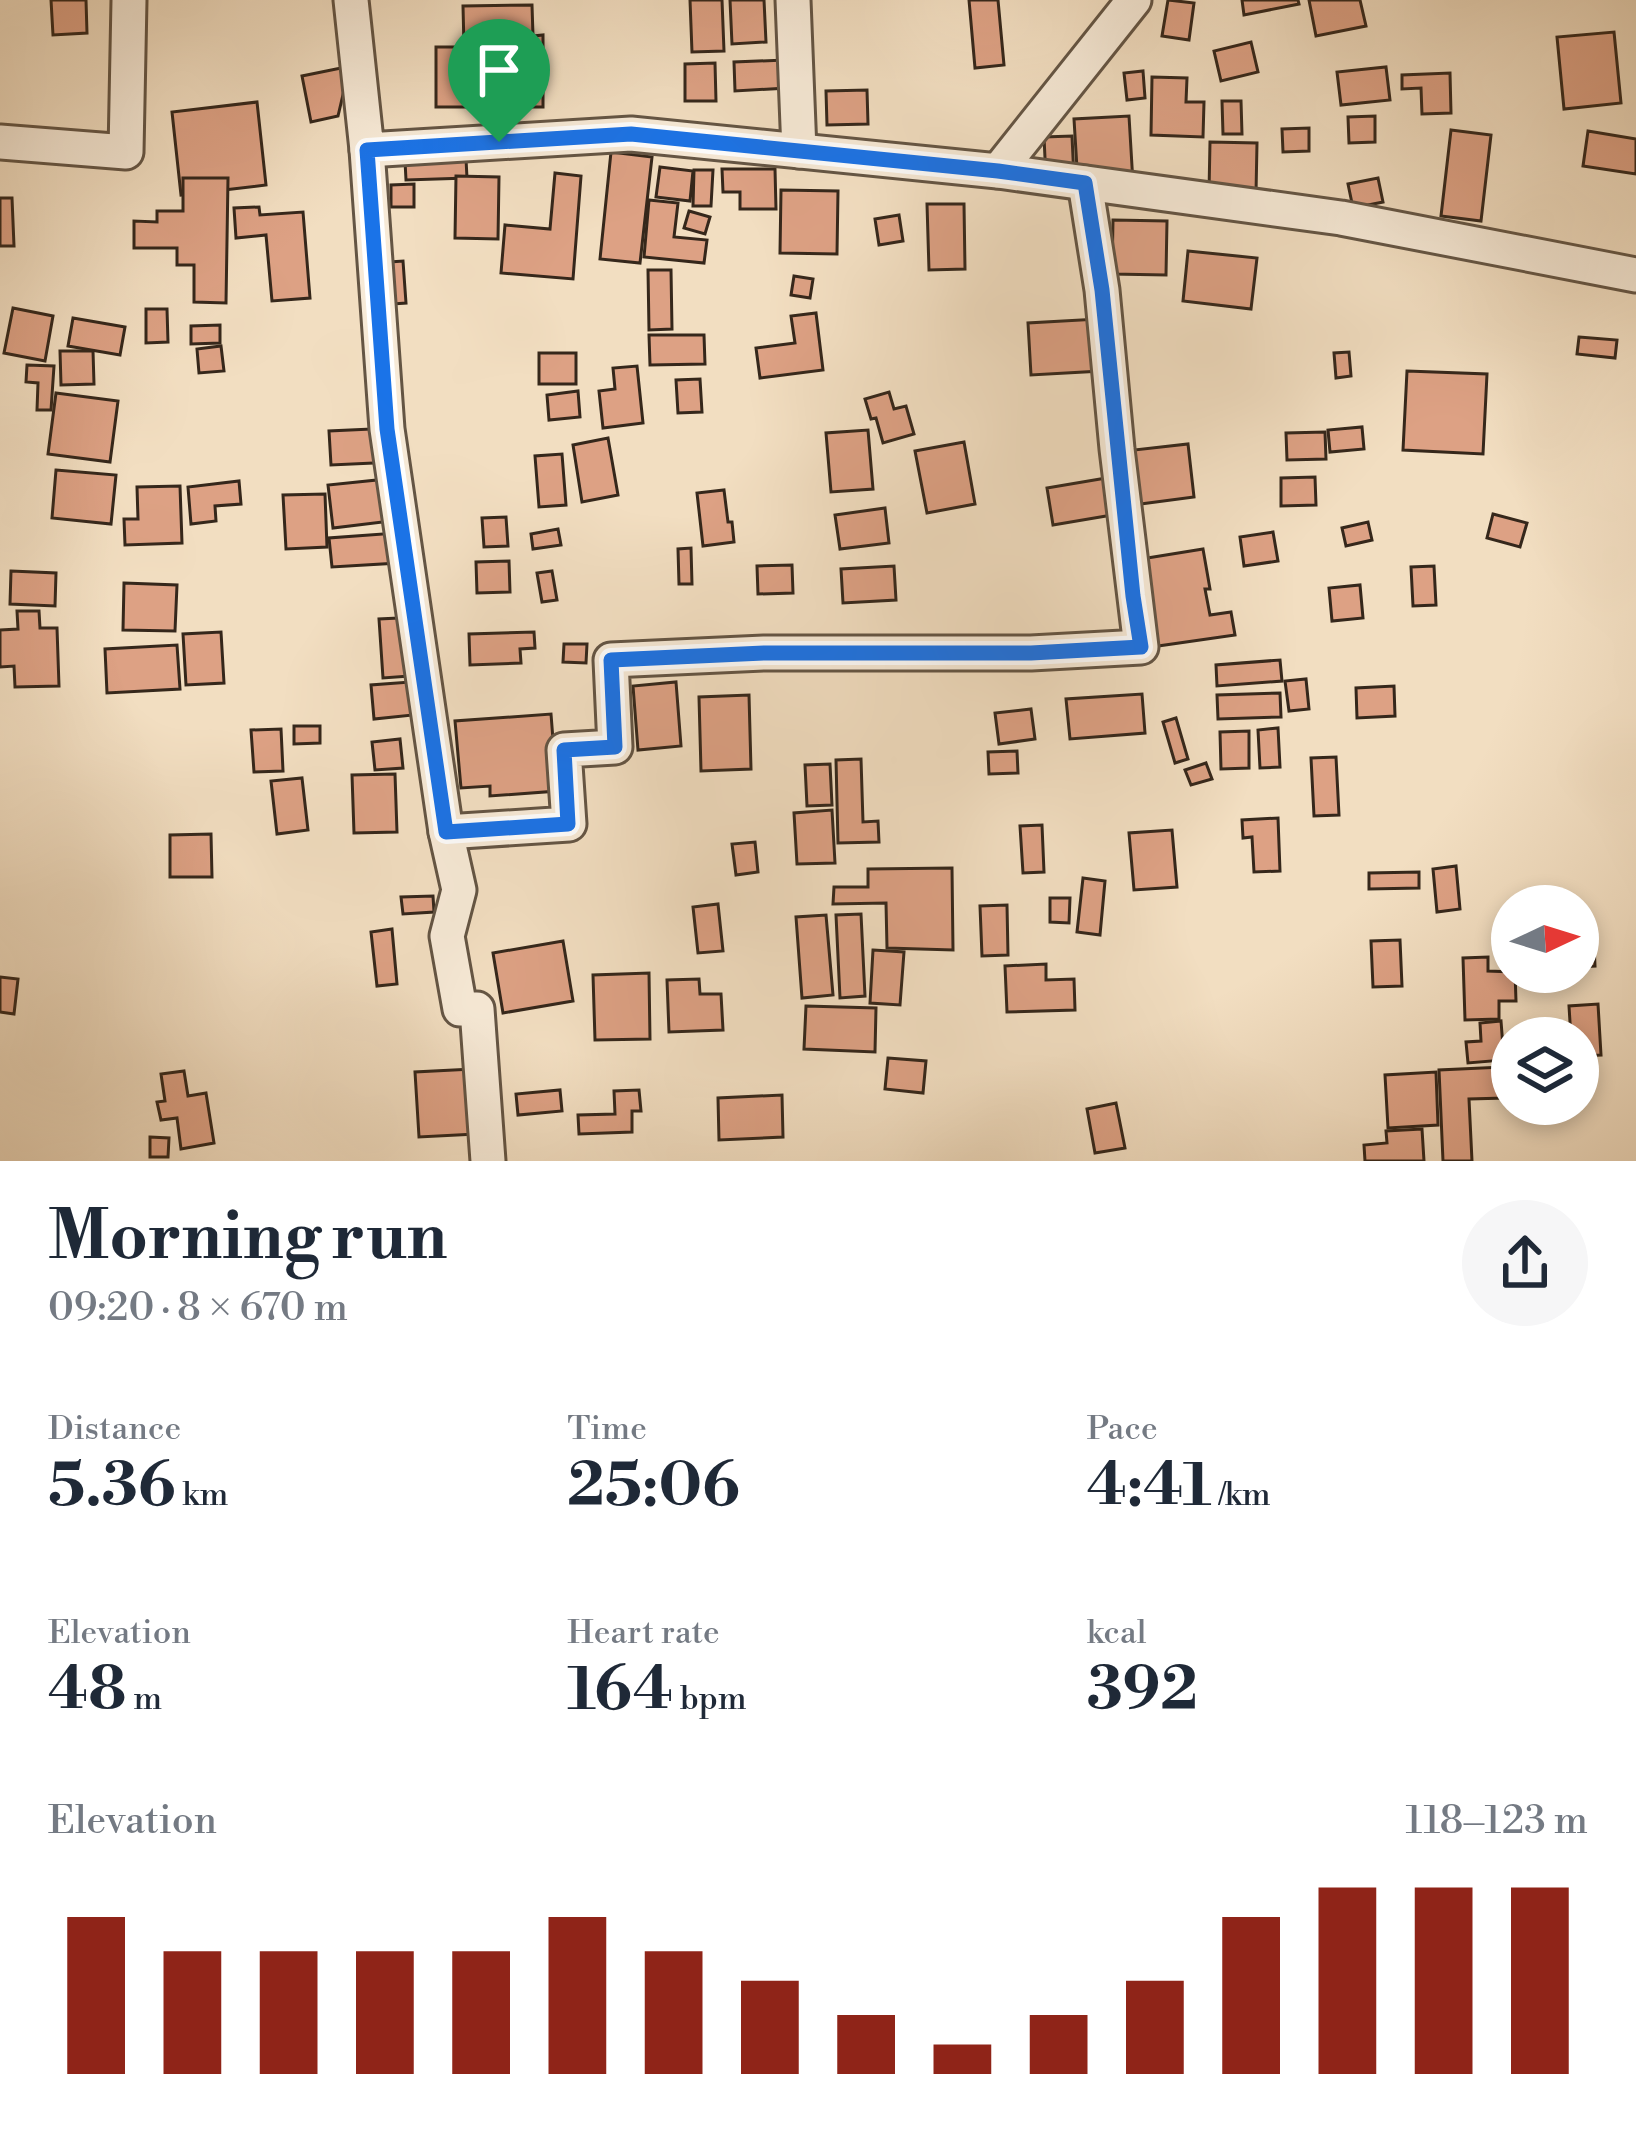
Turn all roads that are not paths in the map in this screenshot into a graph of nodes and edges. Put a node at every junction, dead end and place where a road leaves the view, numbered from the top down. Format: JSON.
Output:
{"nodes":[{"id":1,"x":129,"y":0,"type":"edge"},
{"id":2,"x":351,"y":0,"type":"edge"},
{"id":3,"x":794,"y":0,"type":"edge"},
{"id":4,"x":1134,"y":0,"type":"edge"},
{"id":5,"x":0,"y":142,"type":"edge"},
{"id":6,"x":367,"y":150,"type":"junction"},
{"id":7,"x":800,"y":151,"type":"junction"},
{"id":8,"x":998,"y":171,"type":"junction"},
{"id":9,"x":1085,"y":183,"type":"junction"},
{"id":10,"x":1636,"y":274,"type":"edge"},
{"id":11,"x":446,"y":832,"type":"junction"},
{"id":12,"x":488,"y":1161,"type":"edge"}],
"edges":[{"from":1,"to":5,"type":"street"},
{"from":2,"to":6,"type":"street"},
{"from":3,"to":7,"type":"street"},
{"from":4,"to":8,"type":"street"},
{"from":6,"to":7,"type":"street"},
{"from":6,"to":11,"type":"street"},
{"from":7,"to":8,"type":"street"},
{"from":8,"to":9,"type":"street"},
{"from":9,"to":10,"type":"street"},
{"from":9,"to":11,"type":"street"},
{"from":11,"to":12,"type":"street"}]}
